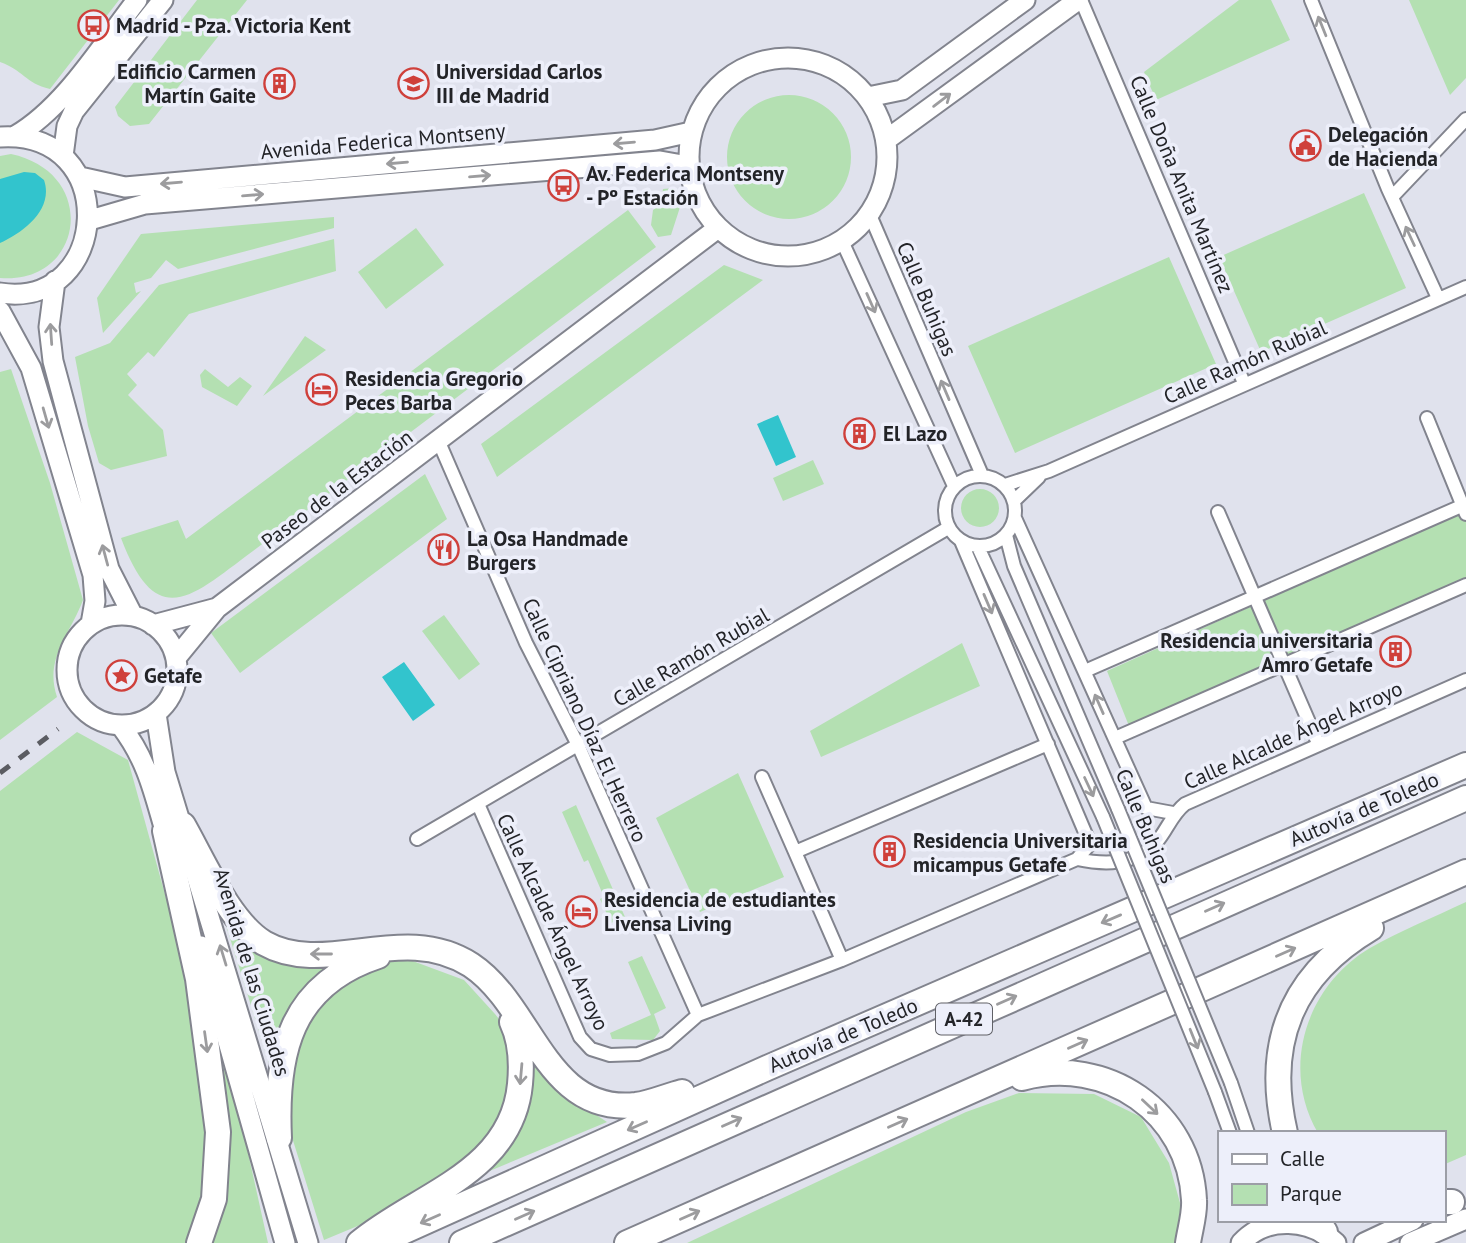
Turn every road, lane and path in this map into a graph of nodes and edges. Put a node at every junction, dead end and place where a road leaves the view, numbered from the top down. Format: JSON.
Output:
{"nodes":[{"id":1,"x":138,"y":0,"type":"edge"},
{"id":2,"x":163,"y":0,"type":"edge"},
{"id":3,"x":1025,"y":0,"type":"edge"},
{"id":4,"x":1311,"y":0,"type":"edge"},
{"id":5,"x":1075,"y":1,"type":"edge"},
{"id":6,"x":868,"y":97,"type":"junction"},
{"id":7,"x":1466,"y":119,"type":"edge"},
{"id":8,"x":691,"y":132,"type":"junction"},
{"id":9,"x":8,"y":137,"type":"edge"},
{"id":10,"x":886,"y":140,"type":"junction"},
{"id":11,"x":63,"y":156,"type":"junction"},
{"id":12,"x":688,"y":166,"type":"junction"},
{"id":13,"x":80,"y":177,"type":"junction"},
{"id":14,"x":1392,"y":197,"type":"junction"},
{"id":15,"x":870,"y":215,"type":"junction"},
{"id":16,"x":90,"y":220,"type":"junction"},
{"id":17,"x":718,"y":229,"type":"junction"},
{"id":18,"x":842,"y":241,"type":"junction"},
{"id":19,"x":55,"y":281,"type":"junction"},
{"id":20,"x":1466,"y":287,"type":"edge"},
{"id":21,"x":0,"y":293,"type":"edge"},
{"id":22,"x":1438,"y":298,"type":"junction"},
{"id":23,"x":0,"y":311,"type":"edge"},
{"id":24,"x":1244,"y":383,"type":"junction"},
{"id":25,"x":1427,"y":418,"type":"dead end"},
{"id":26,"x":438,"y":440,"type":"junction"},
{"id":27,"x":1041,"y":474,"type":"junction"},
{"id":28,"x":982,"y":475,"type":"junction"},
{"id":29,"x":1005,"y":485,"type":"junction"},
{"id":30,"x":954,"y":486,"type":"junction"},
{"id":31,"x":1014,"y":501,"type":"junction"},
{"id":32,"x":1465,"y":508,"type":"edge"},
{"id":33,"x":1218,"y":512,"type":"dead end"},
{"id":34,"x":1015,"y":518,"type":"junction"},
{"id":35,"x":948,"y":528,"type":"junction"},
{"id":36,"x":1006,"y":535,"type":"junction"},
{"id":37,"x":961,"y":541,"type":"junction"},
{"id":38,"x":978,"y":547,"type":"junction"},
{"id":39,"x":1466,"y":585,"type":"edge"},
{"id":40,"x":1255,"y":597,"type":"junction"},
{"id":41,"x":217,"y":608,"type":"junction"},
{"id":42,"x":133,"y":616,"type":"junction"},
{"id":43,"x":91,"y":624,"type":"junction"},
{"id":44,"x":153,"y":625,"type":"junction"},
{"id":45,"x":176,"y":658,"type":"junction"},
{"id":46,"x":1284,"y":665,"type":"junction"},
{"id":47,"x":1085,"y":671,"type":"junction"},
{"id":48,"x":1466,"y":680,"type":"edge"},
{"id":49,"x":156,"y":714,"type":"junction"},
{"id":50,"x":121,"y":726,"type":"junction"},
{"id":51,"x":1115,"y":738,"type":"junction"},
{"id":52,"x":1318,"y":743,"type":"junction"},
{"id":53,"x":1048,"y":744,"type":"junction"},
{"id":54,"x":578,"y":745,"type":"junction"},
{"id":55,"x":1466,"y":765,"type":"edge"},
{"id":56,"x":762,"y":776,"type":"dead end"},
{"id":57,"x":1466,"y":798,"type":"edge"},
{"id":58,"x":478,"y":804,"type":"junction"},
{"id":59,"x":1173,"y":813,"type":"junction"},
{"id":60,"x":174,"y":828,"type":"junction"},
{"id":61,"x":417,"y":839,"type":"dead end"},
{"id":62,"x":795,"y":852,"type":"junction"},
{"id":63,"x":1077,"y":859,"type":"junction"},
{"id":64,"x":1462,"y":874,"type":"edge"},
{"id":65,"x":413,"y":946,"type":"junction"},
{"id":66,"x":842,"y":960,"type":"junction"},
{"id":67,"x":495,"y":986,"type":"junction"},
{"id":68,"x":698,"y":1015,"type":"junction"},
{"id":69,"x":766,"y":1068,"type":"junction"},
{"id":70,"x":1280,"y":1076,"type":"junction"},
{"id":71,"x":971,"y":1091,"type":"junction"},
{"id":72,"x":1229,"y":1131,"type":"edge"},
{"id":73,"x":1247,"y":1131,"type":"edge"},
{"id":74,"x":1285,"y":1131,"type":"edge"},
{"id":75,"x":1303,"y":1131,"type":"edge"},
{"id":76,"x":268,"y":1143,"type":"junction"},
{"id":77,"x":1286,"y":1222,"type":"edge"},
{"id":78,"x":1294,"y":1222,"type":"edge"},
{"id":79,"x":1409,"y":1222,"type":"edge"},
{"id":80,"x":1434,"y":1222,"type":"edge"},
{"id":81,"x":1326,"y":1232,"type":"edge"},
{"id":82,"x":1247,"y":1233,"type":"edge"},
{"id":83,"x":199,"y":1243,"type":"edge"},
{"id":84,"x":285,"y":1243,"type":"edge"},
{"id":85,"x":308,"y":1243,"type":"edge"},
{"id":86,"x":359,"y":1243,"type":"edge"},
{"id":87,"x":378,"y":1243,"type":"edge"},
{"id":88,"x":462,"y":1243,"type":"edge"},
{"id":89,"x":627,"y":1243,"type":"edge"},
{"id":90,"x":1188,"y":1243,"type":"edge"},
{"id":91,"x":1364,"y":1243,"type":"edge"},
{"id":92,"x":1410,"y":1243,"type":"edge"}],
"edges":[{"from":1,"to":9,"type":"street"},
{"from":2,"to":11,"type":"street"},
{"from":3,"to":6,"type":"street"},
{"from":14,"to":4,"type":"street","one_way":true},
{"from":10,"to":5,"type":"street","one_way":true},
{"from":5,"to":24,"type":"street","name":"Calle Doña Anita Martínez"},
{"from":6,"to":8,"type":"street"},
{"from":6,"to":10,"type":"street"},
{"from":7,"to":14,"type":"street"},
{"from":8,"to":12,"type":"street"},
{"from":8,"to":13,"type":"street","name":"Avenida Federica Montseny","one_way":true},
{"from":9,"to":11,"type":"street"},
{"from":10,"to":15,"type":"street"},
{"from":11,"to":13,"type":"street"},
{"from":16,"to":12,"type":"street","name":"Avenida Federica Montseny","one_way":true},
{"from":12,"to":17,"type":"street"},
{"from":13,"to":16,"type":"street"},
{"from":22,"to":14,"type":"street","one_way":true},
{"from":15,"to":18,"type":"street"},
{"from":28,"to":15,"type":"street","name":"Calle Buhigas","one_way":true},
{"from":16,"to":19,"type":"street"},
{"from":17,"to":18,"type":"street"},
{"from":17,"to":26,"type":"street","name":"Paseo de la Estación"},
{"from":18,"to":30,"type":"street","one_way":true},
{"from":19,"to":21,"type":"street"},
{"from":42,"to":19,"type":"street","one_way":true},
{"from":20,"to":22,"type":"street","name":"Calle Ramón Rubial"},
{"from":22,"to":24,"type":"street","name":"Calle Ramón Rubial"},
{"from":23,"to":43,"type":"street","one_way":true},
{"from":24,"to":27,"type":"street","name":"Calle Ramón Rubial"},
{"from":25,"to":32,"type":"street"},
{"from":26,"to":41,"type":"street","name":"Paseo de la Estación"},
{"from":26,"to":54,"type":"street","name":"Calle Cipriano Díaz El Herrero"},
{"from":27,"to":29,"type":"street","name":"Calle Ramón Rubial"},
{"from":27,"to":31,"type":"street","name":"Calle Ramón Rubial"},
{"from":28,"to":29,"type":"street"},
{"from":28,"to":30,"type":"street"},
{"from":29,"to":31,"type":"street"},
{"from":30,"to":35,"type":"street"},
{"from":31,"to":34,"type":"street"},
{"from":32,"to":40,"type":"street"},
{"from":33,"to":40,"type":"street"},
{"from":34,"to":36,"type":"street"},
{"from":34,"to":47,"type":"street"},
{"from":35,"to":37,"type":"street"},
{"from":35,"to":54,"type":"street","name":"Calle Ramón Rubial"},
{"from":36,"to":38,"type":"street"},
{"from":36,"to":73,"type":"street","name":"Calle Buhigas","bridge":true},
{"from":37,"to":38,"type":"street"},
{"from":37,"to":53,"type":"street","one_way":true},
{"from":38,"to":72,"type":"street","name":"Calle Buhigas","one_way":true,"bridge":true},
{"from":39,"to":46,"type":"street"},
{"from":40,"to":46,"type":"street"},
{"from":40,"to":47,"type":"street"},
{"from":41,"to":44,"type":"street","name":"Paseo de la Estación"},
{"from":41,"to":45,"type":"street","name":"Paseo de la Estación"},
{"from":42,"to":43,"type":"street"},
{"from":42,"to":44,"type":"street"},
{"from":43,"to":50,"type":"street"},
{"from":44,"to":45,"type":"street"},
{"from":45,"to":49,"type":"street"},
{"from":46,"to":51,"type":"street"},
{"from":46,"to":52,"type":"street"},
{"from":51,"to":47,"type":"street","one_way":true},
{"from":48,"to":52,"type":"street","name":"Calle Alcalde Ángel Arroyo"},
{"from":49,"to":50,"type":"street"},
{"from":49,"to":60,"type":"street","name":"Avenida de las Ciudades"},
{"from":50,"to":60,"type":"street","name":"Avenida de las Ciudades"},
{"from":51,"to":59,"type":"street"},
{"from":52,"to":59,"type":"street","name":"Calle Alcalde Ángel Arroyo"},
{"from":53,"to":62,"type":"street"},
{"from":53,"to":63,"type":"street"},
{"from":54,"to":58,"type":"street","name":"Calle Ramón Rubial"},
{"from":54,"to":68,"type":"street","name":"Calle Cipriano Díaz El Herrero"},
{"from":55,"to":69,"type":"highway","name":"Autovía de Toledo","number":"A-42","one_way":true},
{"from":56,"to":62,"type":"street"},
{"from":88,"to":57,"type":"highway","name":"Autovía de Toledo","number":"A-42","one_way":true},
{"from":58,"to":61,"type":"street","name":"Calle Ramón Rubial"},
{"from":58,"to":68,"type":"street","name":"Calle Alcalde Ángel Arroyo"},
{"from":59,"to":63,"type":"street","name":"Calle Alcalde Ángel Arroyo"},
{"from":65,"to":60,"type":"highway","one_way":true},
{"from":60,"to":76,"type":"street","name":"Avenida de las Ciudades"},
{"from":60,"to":83,"type":"highway","one_way":true},
{"from":62,"to":66,"type":"street"},
{"from":63,"to":66,"type":"street","name":"Calle Alcalde Ángel Arroyo"},
{"from":64,"to":70,"type":"highway"},
{"from":71,"to":64,"type":"highway","one_way":true},
{"from":65,"to":67,"type":"highway"},
{"from":65,"to":76,"type":"highway"},
{"from":66,"to":68,"type":"street","name":"Calle Alcalde Ángel Arroyo"},
{"from":67,"to":69,"type":"highway"},
{"from":67,"to":86,"type":"highway","one_way":true},
{"from":69,"to":87,"type":"highway","name":"Autovía de Toledo","number":"A-42","one_way":true},
{"from":70,"to":74,"type":"highway"},
{"from":70,"to":75,"type":"highway"},
{"from":89,"to":71,"type":"highway","one_way":true},
{"from":71,"to":90,"type":"highway","one_way":true},
{"from":76,"to":84,"type":"street","name":"Avenida de las Ciudades"},
{"from":76,"to":85,"type":"street","name":"Avenida de las Ciudades"},
{"from":77,"to":82,"type":"street"},
{"from":78,"to":81,"type":"street"},
{"from":79,"to":91,"type":"street"},
{"from":80,"to":92,"type":"street"}]}
